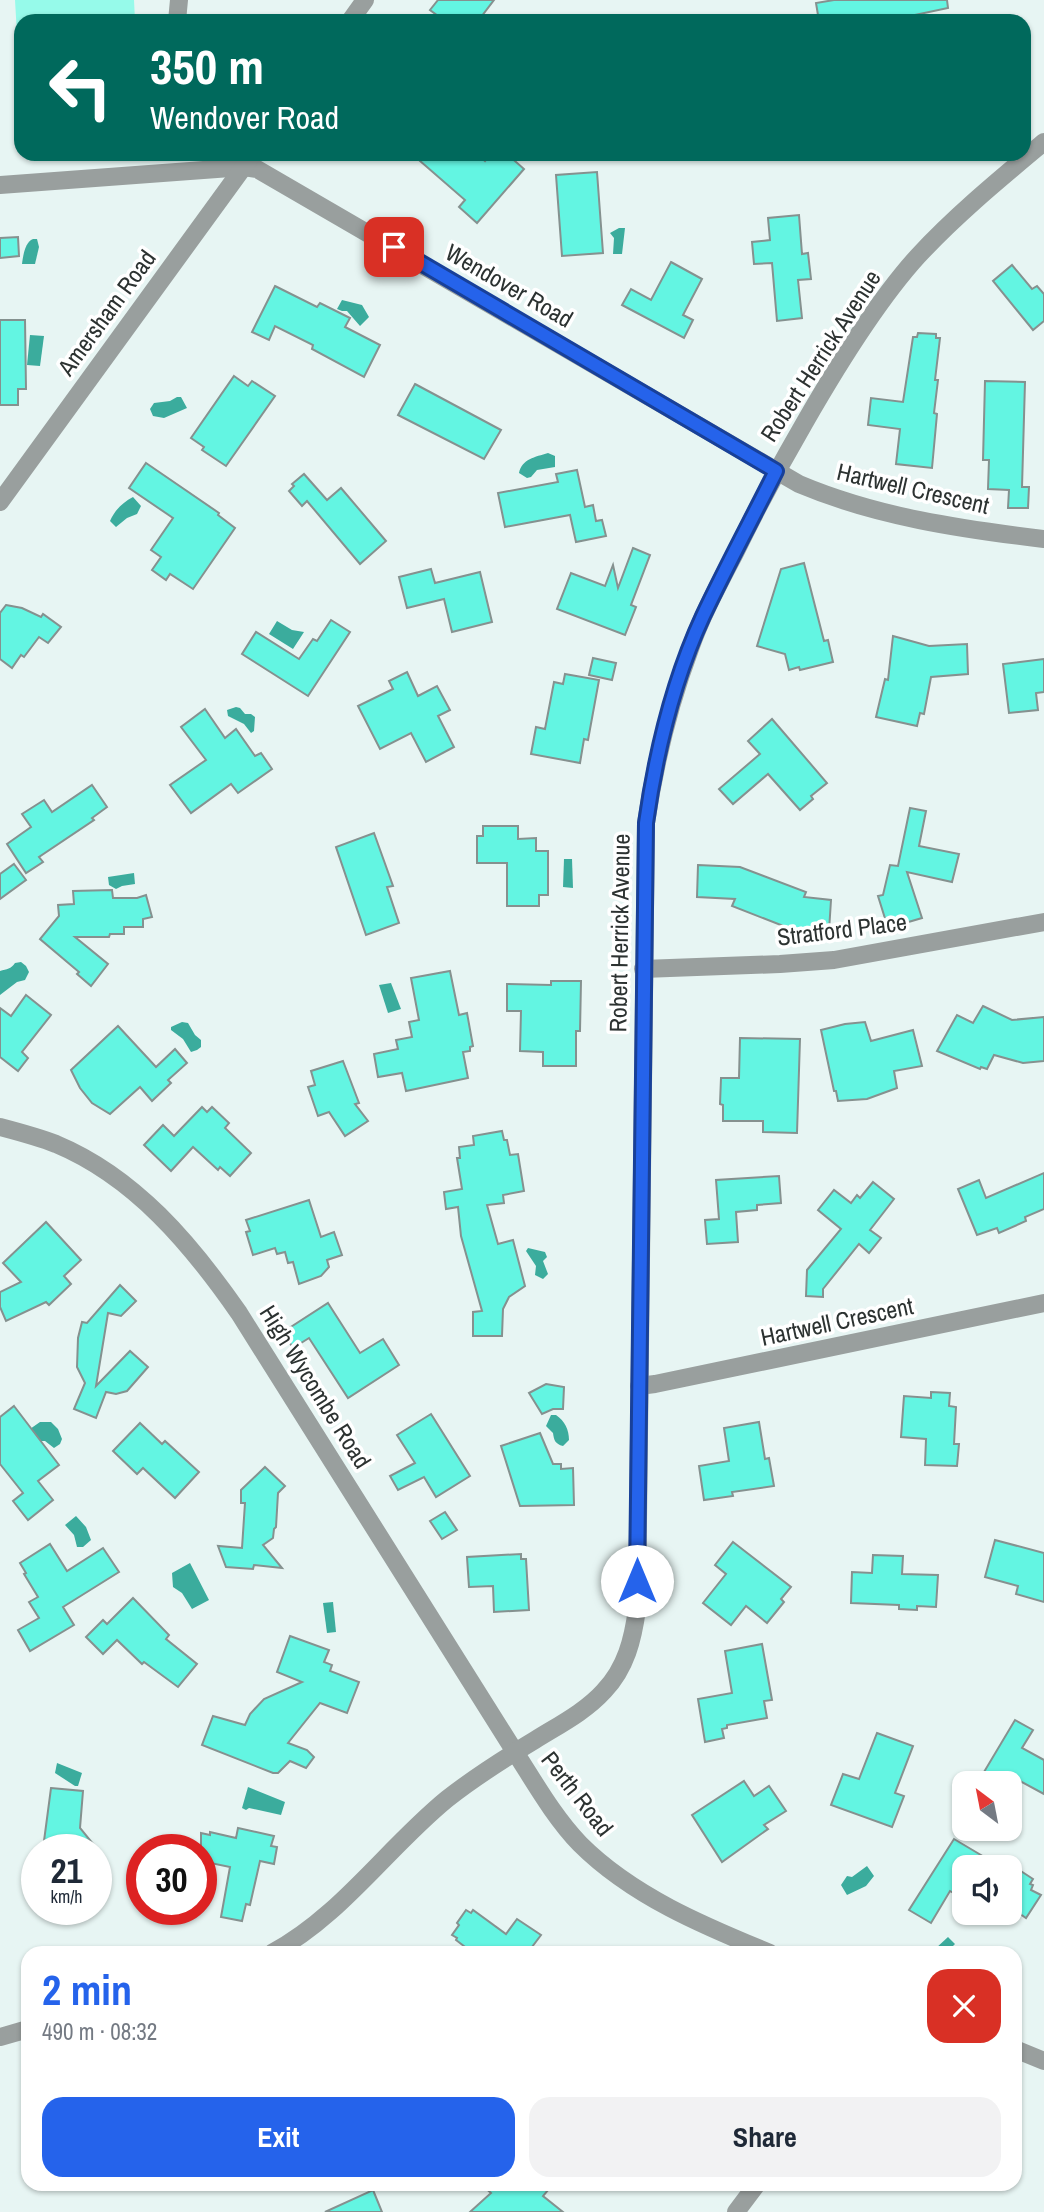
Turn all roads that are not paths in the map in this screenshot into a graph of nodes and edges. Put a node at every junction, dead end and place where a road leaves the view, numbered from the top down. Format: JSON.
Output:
{"nodes":[{"id":1,"x":238,"y":161,"type":"edge"},
{"id":2,"x":247,"y":161,"type":"edge"},
{"id":3,"x":249,"y":161,"type":"edge"},
{"id":4,"x":1022,"y":161,"type":"edge"},
{"id":5,"x":0,"y":185,"type":"edge"},
{"id":6,"x":776,"y":471,"type":"junction"},
{"id":7,"x":0,"y":502,"type":"edge"},
{"id":8,"x":1044,"y":539,"type":"edge"},
{"id":9,"x":1044,"y":922,"type":"edge"},
{"id":10,"x":643,"y":969,"type":"junction"},
{"id":11,"x":0,"y":1127,"type":"edge"},
{"id":12,"x":1044,"y":1303,"type":"edge"},
{"id":13,"x":639,"y":1386,"type":"junction"},
{"id":14,"x":514,"y":1752,"type":"junction"},
{"id":15,"x":283,"y":1946,"type":"edge"},
{"id":16,"x":754,"y":1946,"type":"edge"},
{"id":17,"x":21,"y":2031,"type":"edge"},
{"id":18,"x":0,"y":2037,"type":"edge"},
{"id":19,"x":1022,"y":2052,"type":"edge"},
{"id":20,"x":1044,"y":2061,"type":"edge"},
{"id":21,"x":752,"y":2191,"type":"edge"},
{"id":22,"x":736,"y":2212,"type":"edge"}],
"edges":[{"from":1,"to":5,"type":"street","name":"Wendover Road"},
{"from":2,"to":7,"type":"street","name":"Amersham Road"},
{"from":3,"to":6,"type":"street","name":"Wendover Road"},
{"from":4,"to":6,"type":"street","name":"Robert Herrick Avenue"},
{"from":6,"to":8,"type":"street","name":"Hartwell Crescent"},
{"from":6,"to":10,"type":"street","name":"Robert Herrick Avenue"},
{"from":9,"to":10,"type":"street","name":"Stratford Place"},
{"from":10,"to":13,"type":"street","name":"Robert Herrick Avenue"},
{"from":11,"to":14,"type":"street","name":"High Wycombe Road"},
{"from":12,"to":13,"type":"street","name":"Hartwell Crescent"},
{"from":13,"to":14,"type":"street","name":"Robert Herrick Avenue"},
{"from":14,"to":15,"type":"street","name":"Perth Road"},
{"from":14,"to":16,"type":"street","name":"Perth Road"},
{"from":17,"to":18,"type":"street"},
{"from":19,"to":20,"type":"street"},
{"from":21,"to":22,"type":"street"}]}
